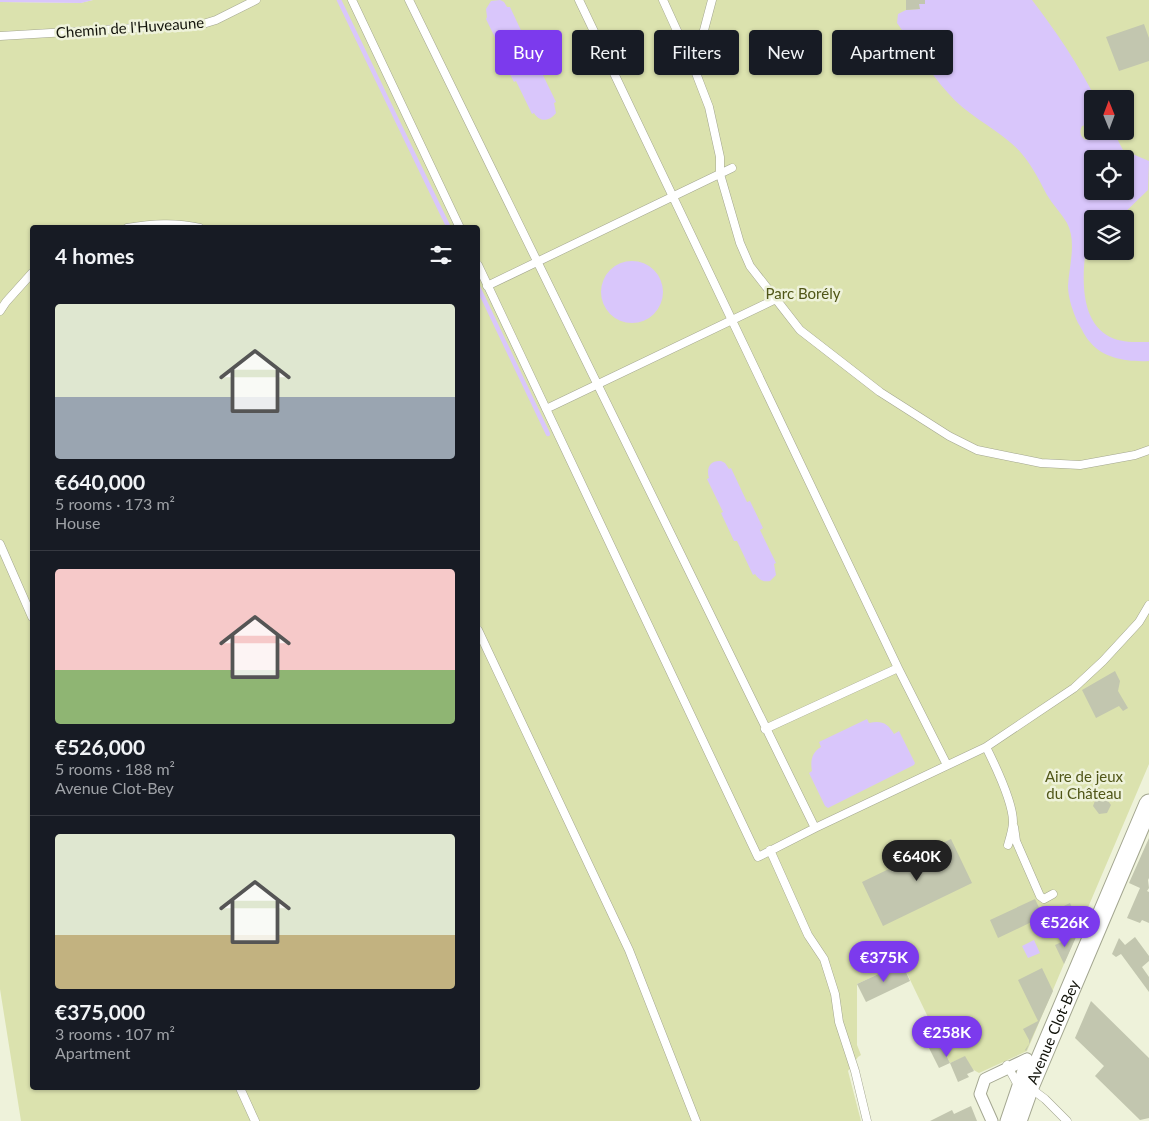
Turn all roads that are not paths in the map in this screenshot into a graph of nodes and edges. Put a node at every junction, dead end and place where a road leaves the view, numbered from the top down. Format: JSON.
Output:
{"nodes":[{"id":1,"x":256,"y":0,"type":"edge"},
{"id":2,"x":352,"y":0,"type":"edge"},
{"id":3,"x":409,"y":0,"type":"edge"},
{"id":4,"x":579,"y":0,"type":"edge"},
{"id":5,"x":663,"y":0,"type":"edge"},
{"id":6,"x":712,"y":0,"type":"edge"},
{"id":7,"x":677,"y":30,"type":"edge"},
{"id":8,"x":704,"y":30,"type":"edge"},
{"id":9,"x":0,"y":36,"type":"edge"},
{"id":10,"x":697,"y":75,"type":"edge"},
{"id":11,"x":732,"y":168,"type":"dead end"},
{"id":12,"x":720,"y":174,"type":"junction"},
{"id":13,"x":674,"y":196,"type":"junction"},
{"id":14,"x":145,"y":225,"type":"edge"},
{"id":15,"x":189,"y":225,"type":"edge"},
{"id":16,"x":459,"y":225,"type":"edge"},
{"id":17,"x":537,"y":261,"type":"junction"},
{"id":18,"x":480,"y":270,"type":"edge"},
{"id":19,"x":30,"y":275,"type":"edge"},
{"id":20,"x":487,"y":286,"type":"junction"},
{"id":21,"x":776,"y":299,"type":"junction"},
{"id":22,"x":0,"y":311,"type":"edge"},
{"id":23,"x":733,"y":320,"type":"junction"},
{"id":24,"x":598,"y":385,"type":"junction"},
{"id":25,"x":546,"y":409,"type":"junction"},
{"id":26,"x":1149,"y":450,"type":"edge"},
{"id":27,"x":0,"y":544,"type":"edge"},
{"id":28,"x":1149,"y":605,"type":"edge"},
{"id":29,"x":30,"y":612,"type":"edge"},
{"id":30,"x":480,"y":634,"type":"edge"},
{"id":31,"x":898,"y":668,"type":"junction"},
{"id":32,"x":765,"y":729,"type":"junction"},
{"id":33,"x":986,"y":747,"type":"junction"},
{"id":34,"x":947,"y":765,"type":"junction"},
{"id":35,"x":1149,"y":804,"type":"edge"},
{"id":36,"x":1013,"y":823,"type":"junction"},
{"id":37,"x":814,"y":828,"type":"junction"},
{"id":38,"x":1008,"y":845,"type":"dead end"},
{"id":39,"x":770,"y":850,"type":"junction"},
{"id":40,"x":1053,"y":894,"type":"dead end"},
{"id":41,"x":1008,"y":1066,"type":"junction"},
{"id":42,"x":241,"y":1090,"type":"edge"},
{"id":43,"x":1024,"y":1090,"type":"junction"},
{"id":44,"x":255,"y":1121,"type":"edge"},
{"id":45,"x":696,"y":1121,"type":"edge"},
{"id":46,"x":867,"y":1121,"type":"edge"},
{"id":47,"x":992,"y":1121,"type":"edge"},
{"id":48,"x":1006,"y":1121,"type":"edge"},
{"id":49,"x":1017,"y":1121,"type":"edge"},
{"id":50,"x":1067,"y":1121,"type":"edge"}],
"edges":[{"from":1,"to":9,"type":"lane","name":"Chemin de l'Huveaune"},
{"from":2,"to":16,"type":"lane"},
{"from":3,"to":17,"type":"lane"},
{"from":4,"to":13,"type":"lane"},
{"from":5,"to":7,"type":"lane"},
{"from":6,"to":8,"type":"lane"},
{"from":10,"to":12,"type":"lane"},
{"from":11,"to":12,"type":"lane"},
{"from":12,"to":13,"type":"lane"},
{"from":12,"to":21,"type":"lane"},
{"from":13,"to":17,"type":"lane"},
{"from":13,"to":23,"type":"lane"},
{"from":14,"to":15,"type":"lane"},
{"from":17,"to":20,"type":"lane"},
{"from":17,"to":24,"type":"lane"},
{"from":18,"to":20,"type":"lane"},
{"from":19,"to":22,"type":"lane"},
{"from":20,"to":25,"type":"lane"},
{"from":21,"to":23,"type":"lane"},
{"from":21,"to":26,"type":"lane"},
{"from":23,"to":24,"type":"lane"},
{"from":23,"to":31,"type":"lane"},
{"from":24,"to":25,"type":"lane"},
{"from":24,"to":32,"type":"lane"},
{"from":25,"to":39,"type":"lane"},
{"from":27,"to":29,"type":"lane"},
{"from":28,"to":33,"type":"lane"},
{"from":30,"to":45,"type":"lane"},
{"from":31,"to":32,"type":"lane"},
{"from":31,"to":34,"type":"lane"},
{"from":32,"to":37,"type":"lane"},
{"from":33,"to":34,"type":"lane"},
{"from":33,"to":36,"type":"lane"},
{"from":34,"to":37,"type":"lane"},
{"from":35,"to":43,"type":"street","name":"Avenue Clot-Bey"},
{"from":36,"to":38,"type":"lane"},
{"from":36,"to":40,"type":"lane"},
{"from":37,"to":39,"type":"lane"},
{"from":39,"to":46,"type":"lane"},
{"from":41,"to":43,"type":"lane"},
{"from":41,"to":43,"type":"street"},
{"from":41,"to":47,"type":"street"},
{"from":42,"to":44,"type":"lane"},
{"from":43,"to":48,"type":"street"},
{"from":43,"to":49,"type":"street","name":"Avenue Clot-Bey"},
{"from":43,"to":50,"type":"lane"}]}
